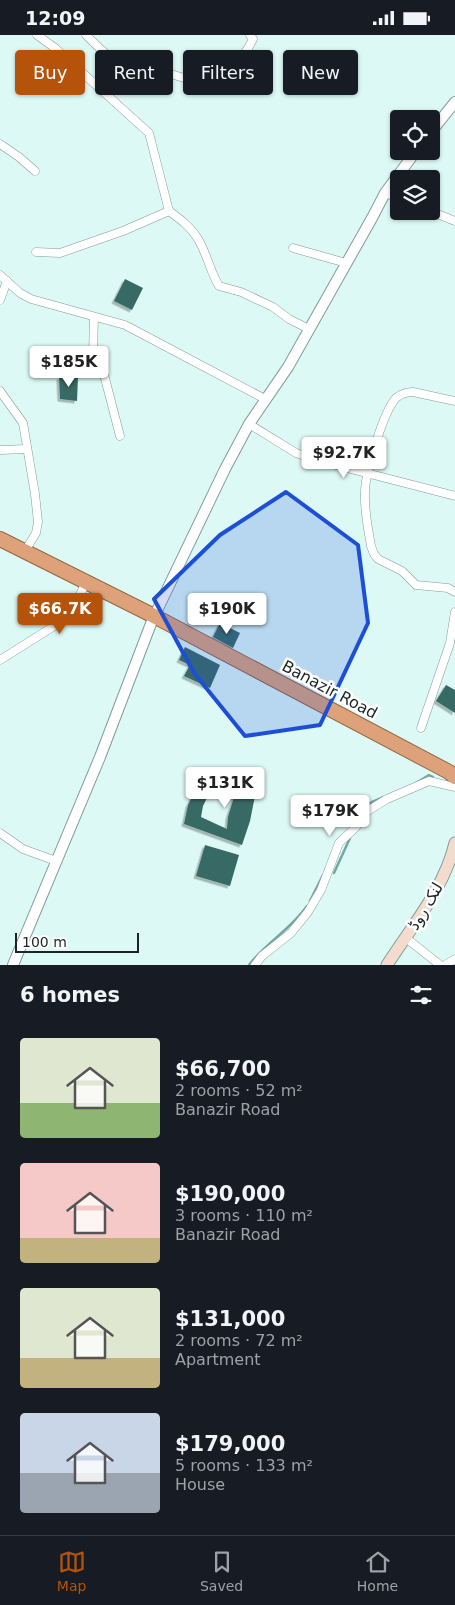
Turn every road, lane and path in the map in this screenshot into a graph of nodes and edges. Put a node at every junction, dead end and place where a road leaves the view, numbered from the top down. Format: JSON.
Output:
{"nodes":[{"id":1,"x":37,"y":35,"type":"edge"},
{"id":2,"x":86,"y":35,"type":"edge"},
{"id":3,"x":252,"y":36,"type":"edge"},
{"id":4,"x":455,"y":102,"type":"edge"},
{"id":5,"x":440,"y":121,"type":"edge"},
{"id":6,"x":0,"y":145,"type":"edge"},
{"id":7,"x":409,"y":160,"type":"edge"},
{"id":8,"x":35,"y":171,"type":"dead end"},
{"id":9,"x":385,"y":193,"type":"junction"},
{"id":10,"x":390,"y":195,"type":"edge"},
{"id":11,"x":169,"y":211,"type":"junction"},
{"id":12,"x":440,"y":215,"type":"edge"},
{"id":13,"x":455,"y":221,"type":"edge"},
{"id":14,"x":294,"y":248,"type":"dead end"},
{"id":15,"x":36,"y":252,"type":"dead end"},
{"id":16,"x":346,"y":263,"type":"junction"},
{"id":17,"x":0,"y":275,"type":"edge"},
{"id":18,"x":7,"y":281,"type":"junction"},
{"id":19,"x":0,"y":299,"type":"edge"},
{"id":20,"x":94,"y":317,"type":"junction"},
{"id":21,"x":309,"y":329,"type":"junction"},
{"id":22,"x":0,"y":391,"type":"edge"},
{"id":23,"x":265,"y":399,"type":"junction"},
{"id":24,"x":455,"y":401,"type":"edge"},
{"id":25,"x":249,"y":423,"type":"junction"},
{"id":26,"x":120,"y":436,"type":"dead end"},
{"id":27,"x":26,"y":449,"type":"junction"},
{"id":28,"x":0,"y":451,"type":"edge"},
{"id":29,"x":368,"y":474,"type":"junction"},
{"id":30,"x":455,"y":496,"type":"edge"},
{"id":31,"x":0,"y":539,"type":"edge"},
{"id":32,"x":25,"y":551,"type":"junction"},
{"id":33,"x":86,"y":582,"type":"junction"},
{"id":34,"x":455,"y":591,"type":"edge"},
{"id":35,"x":455,"y":612,"type":"edge"},
{"id":36,"x":154,"y":616,"type":"junction"},
{"id":37,"x":0,"y":660,"type":"edge"},
{"id":38,"x":421,"y":728,"type":"dead end"},
{"id":39,"x":455,"y":777,"type":"edge"},
{"id":40,"x":455,"y":787,"type":"edge"},
{"id":41,"x":0,"y":833,"type":"edge"},
{"id":42,"x":455,"y":843,"type":"edge"},
{"id":43,"x":56,"y":861,"type":"junction"},
{"id":44,"x":406,"y":938,"type":"junction"},
{"id":45,"x":455,"y":959,"type":"edge"},
{"id":46,"x":12,"y":965,"type":"edge"},
{"id":47,"x":255,"y":965,"type":"edge"},
{"id":48,"x":387,"y":965,"type":"edge"},
{"id":49,"x":440,"y":965,"type":"edge"},
{"id":50,"x":445,"y":965,"type":"edge"}],
"edges":[{"from":1,"to":11,"type":"street"},
{"from":2,"to":3,"type":"street"},
{"from":4,"to":5,"type":"street"},
{"from":6,"to":8,"type":"street"},
{"from":7,"to":9,"type":"street"},
{"from":9,"to":10,"type":"street"},
{"from":9,"to":16,"type":"street"},
{"from":11,"to":15,"type":"street"},
{"from":11,"to":21,"type":"street"},
{"from":12,"to":13,"type":"street"},
{"from":14,"to":16,"type":"street"},
{"from":16,"to":21,"type":"street"},
{"from":17,"to":18,"type":"street"},
{"from":18,"to":19,"type":"street"},
{"from":18,"to":20,"type":"street"},
{"from":20,"to":23,"type":"street"},
{"from":20,"to":26,"type":"street"},
{"from":21,"to":23,"type":"street"},
{"from":22,"to":27,"type":"street"},
{"from":23,"to":25,"type":"street"},
{"from":24,"to":29,"type":"street"},
{"from":25,"to":29,"type":"street"},
{"from":25,"to":36,"type":"street"},
{"from":27,"to":28,"type":"street"},
{"from":27,"to":32,"type":"street"},
{"from":29,"to":30,"type":"street"},
{"from":29,"to":34,"type":"street"},
{"from":31,"to":32,"type":"highway","name":"Banazir Road"},
{"from":32,"to":33,"type":"highway","name":"Banazir Road"},
{"from":33,"to":36,"type":"highway","name":"Banazir Road"},
{"from":33,"to":37,"type":"street"},
{"from":35,"to":38,"type":"street"},
{"from":36,"to":39,"type":"highway","name":"Banazir Road"},
{"from":36,"to":43,"type":"street"},
{"from":40,"to":47,"type":"street"},
{"from":41,"to":43,"type":"street"},
{"from":42,"to":44,"type":"main road","name":"لنک روڈ"},
{"from":43,"to":46,"type":"street"},
{"from":44,"to":48,"type":"main road","name":"لنک روڈ"},
{"from":44,"to":49,"type":"street"},
{"from":45,"to":50,"type":"street"}]}
